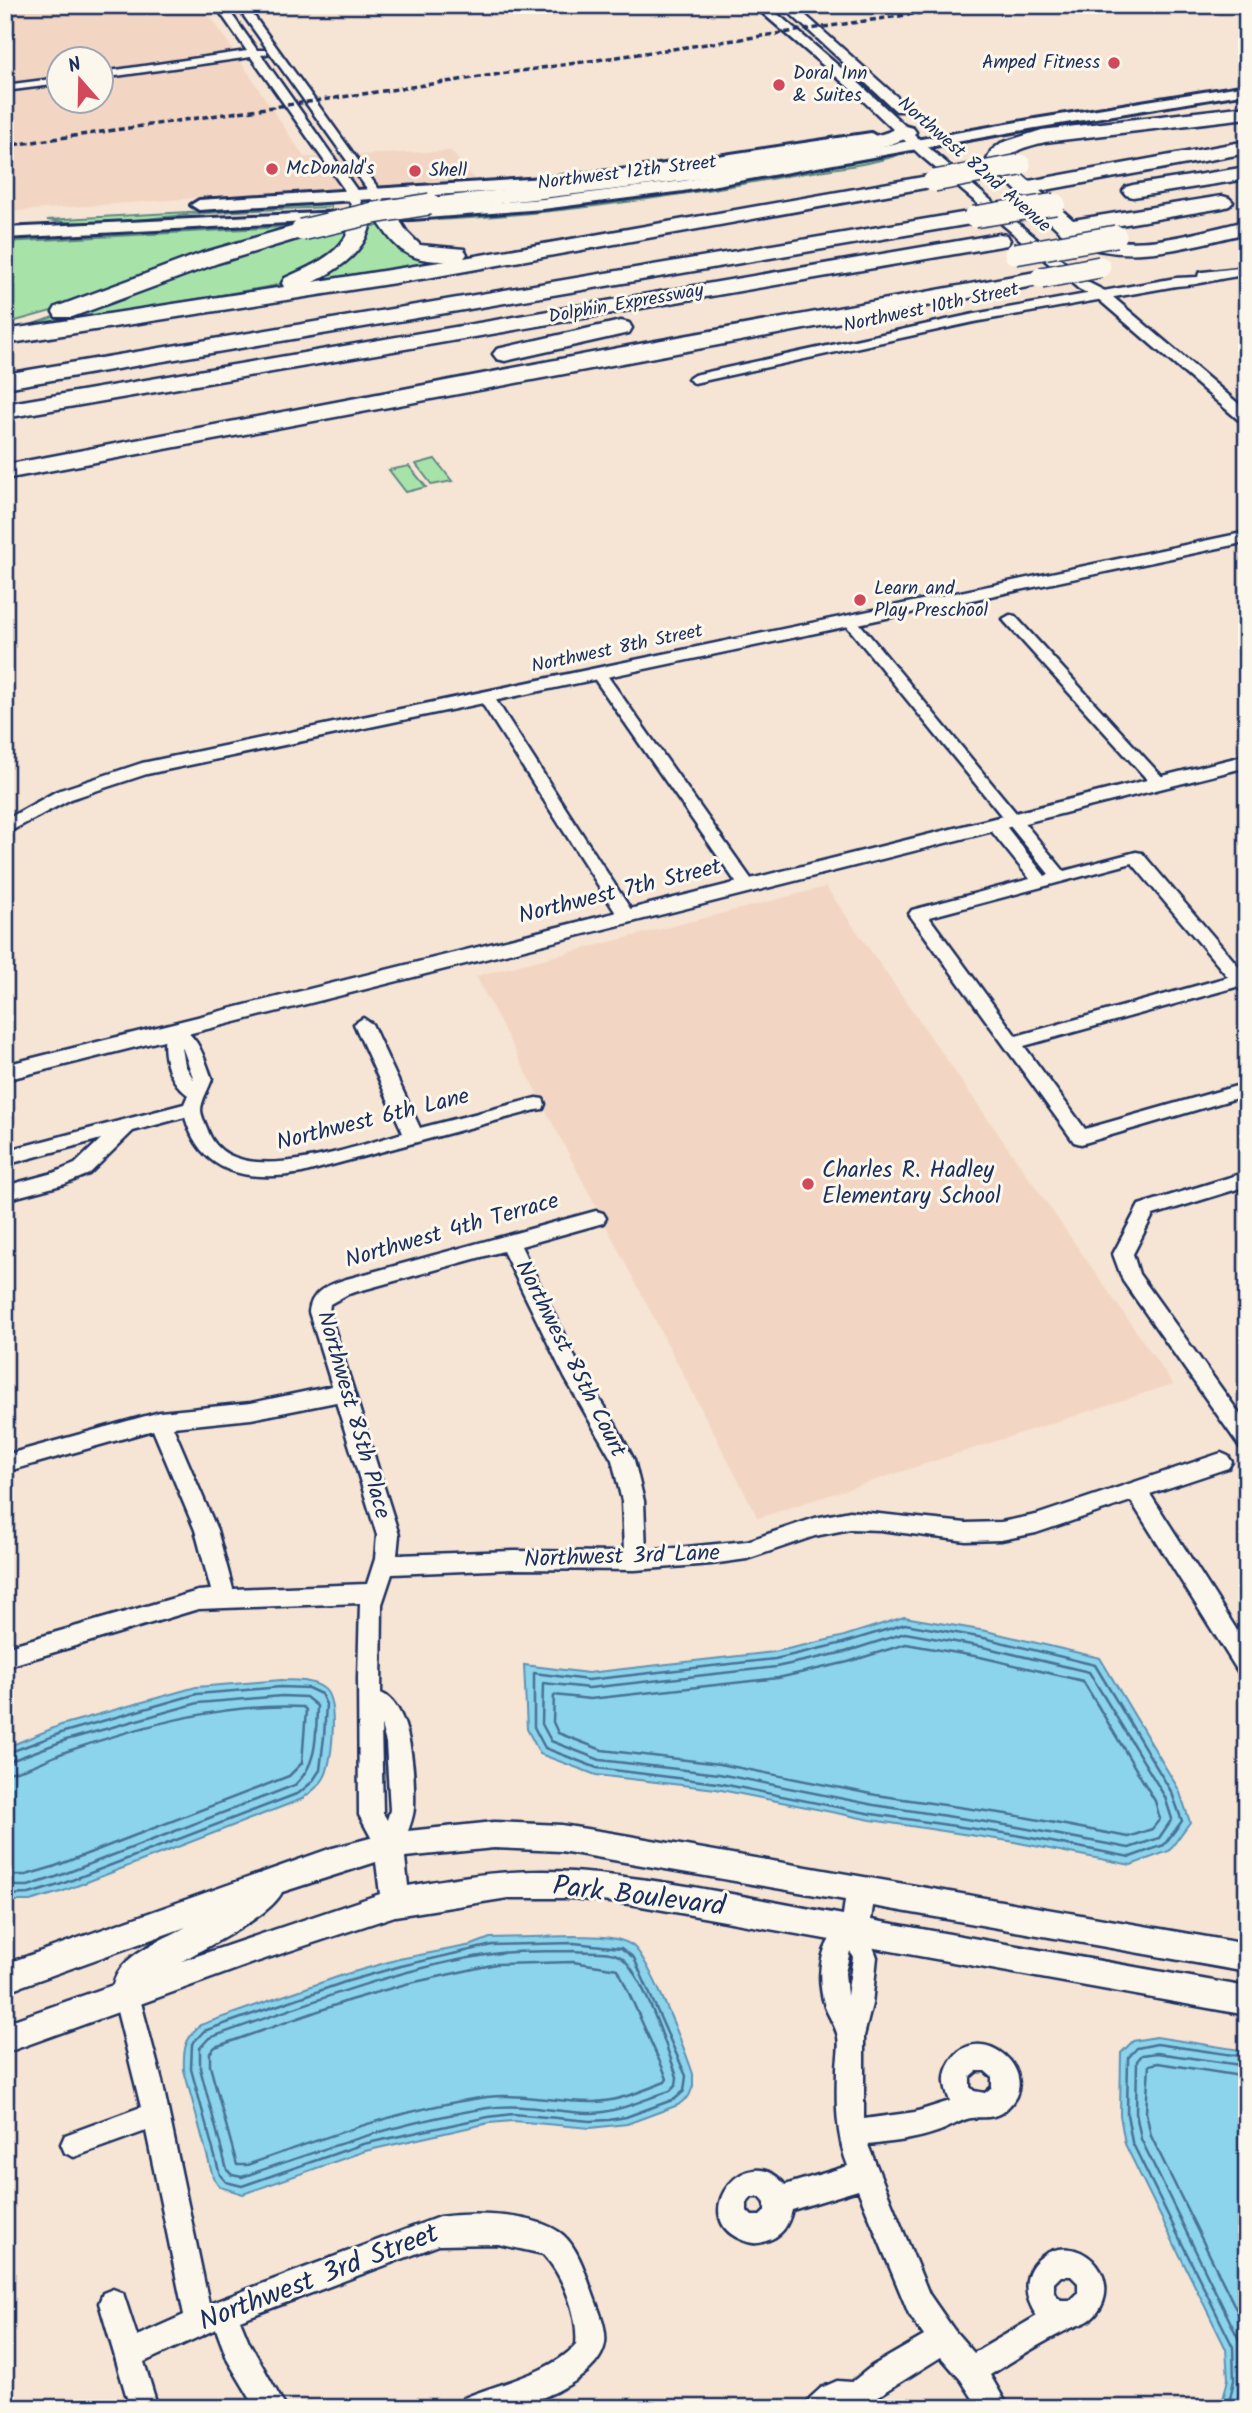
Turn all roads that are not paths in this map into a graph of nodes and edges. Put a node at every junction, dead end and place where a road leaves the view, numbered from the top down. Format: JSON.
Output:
{"nodes":[{"id":1,"x":220,"y":5,"type":"edge"},
{"id":2,"x":241,"y":5,"type":"edge"},
{"id":3,"x":759,"y":5,"type":"edge"},
{"id":4,"x":787,"y":5,"type":"edge"},
{"id":5,"x":274,"y":51,"type":"junction"},
{"id":6,"x":254,"y":53,"type":"junction"},
{"id":7,"x":116,"y":73,"type":"edge"},
{"id":8,"x":1247,"y":79,"type":"edge"},
{"id":9,"x":46,"y":83,"type":"edge"},
{"id":10,"x":5,"y":88,"type":"edge"},
{"id":11,"x":1247,"y":89,"type":"edge"},
{"id":12,"x":1247,"y":112,"type":"edge"},
{"id":13,"x":1247,"y":124,"type":"edge"},
{"id":14,"x":915,"y":132,"type":"junction"},
{"id":15,"x":936,"y":142,"type":"junction"},
{"id":16,"x":1247,"y":147,"type":"edge"},
{"id":17,"x":1114,"y":148,"type":"dead end"},
{"id":18,"x":1027,"y":164,"type":"dead end"},
{"id":19,"x":1247,"y":173,"type":"edge"},
{"id":20,"x":934,"y":181,"type":"junction"},
{"id":21,"x":1110,"y":195,"type":"dead end"},
{"id":22,"x":1247,"y":198,"type":"edge"},
{"id":23,"x":1062,"y":203,"type":"dead end"},
{"id":24,"x":381,"y":205,"type":"junction"},
{"id":25,"x":183,"y":206,"type":"dead end"},
{"id":26,"x":357,"y":207,"type":"junction"},
{"id":27,"x":911,"y":208,"type":"junction"},
{"id":28,"x":437,"y":209,"type":"junction"},
{"id":29,"x":1247,"y":214,"type":"edge"},
{"id":30,"x":19,"y":216,"type":"edge"},
{"id":31,"x":1247,"y":227,"type":"edge"},
{"id":32,"x":30,"y":232,"type":"junction"},
{"id":33,"x":5,"y":233,"type":"edge"},
{"id":34,"x":1247,"y":242,"type":"edge"},
{"id":35,"x":1007,"y":247,"type":"junction"},
{"id":36,"x":477,"y":251,"type":"junction"},
{"id":37,"x":509,"y":257,"type":"junction"},
{"id":38,"x":1247,"y":271,"type":"edge"},
{"id":39,"x":1102,"y":295,"type":"junction"},
{"id":40,"x":923,"y":298,"type":"junction"},
{"id":41,"x":206,"y":306,"type":"junction"},
{"id":42,"x":717,"y":306,"type":"junction"},
{"id":43,"x":5,"y":328,"type":"edge"},
{"id":44,"x":5,"y":337,"type":"edge"},
{"id":45,"x":118,"y":341,"type":"junction"},
{"id":46,"x":241,"y":341,"type":"junction"},
{"id":47,"x":5,"y":360,"type":"edge"},
{"id":48,"x":461,"y":365,"type":"junction"},
{"id":49,"x":245,"y":370,"type":"junction"},
{"id":50,"x":694,"y":379,"type":"dead end"},
{"id":51,"x":5,"y":381,"type":"edge"},
{"id":52,"x":5,"y":411,"type":"edge"},
{"id":53,"x":1247,"y":419,"type":"edge"},
{"id":54,"x":5,"y":448,"type":"edge"},
{"id":55,"x":5,"y":472,"type":"edge"},
{"id":56,"x":1247,"y":537,"type":"edge"},
{"id":57,"x":1010,"y":619,"type":"dead end"},
{"id":58,"x":851,"y":622,"type":"junction"},
{"id":59,"x":599,"y":674,"type":"junction"},
{"id":60,"x":486,"y":697,"type":"junction"},
{"id":61,"x":1247,"y":761,"type":"edge"},
{"id":62,"x":1159,"y":783,"type":"junction"},
{"id":63,"x":1005,"y":822,"type":"junction"},
{"id":64,"x":5,"y":828,"type":"edge"},
{"id":65,"x":1060,"y":877,"type":"junction"},
{"id":66,"x":1041,"y":882,"type":"junction"},
{"id":67,"x":748,"y":887,"type":"junction"},
{"id":68,"x":627,"y":917,"type":"junction"},
{"id":69,"x":1243,"y":984,"type":"edge"},
{"id":70,"x":363,"y":1024,"type":"dead end"},
{"id":71,"x":174,"y":1031,"type":"junction"},
{"id":72,"x":1012,"y":1043,"type":"junction"},
{"id":73,"x":5,"y":1073,"type":"edge"},
{"id":74,"x":1247,"y":1089,"type":"edge"},
{"id":75,"x":194,"y":1101,"type":"junction"},
{"id":76,"x":536,"y":1104,"type":"dead end"},
{"id":77,"x":126,"y":1127,"type":"junction"},
{"id":78,"x":414,"y":1136,"type":"junction"},
{"id":79,"x":5,"y":1158,"type":"edge"},
{"id":80,"x":1247,"y":1179,"type":"edge"},
{"id":81,"x":5,"y":1193,"type":"edge"},
{"id":82,"x":596,"y":1217,"type":"dead end"},
{"id":83,"x":509,"y":1242,"type":"junction"},
{"id":84,"x":323,"y":1297,"type":"joint"},
{"id":85,"x":344,"y":1392,"type":"junction"},
{"id":86,"x":160,"y":1420,"type":"junction"},
{"id":87,"x":1240,"y":1420,"type":"edge"},
{"id":88,"x":1247,"y":1441,"type":"edge"},
{"id":89,"x":1221,"y":1462,"type":"dead end"},
{"id":90,"x":5,"y":1464,"type":"edge"},
{"id":91,"x":1136,"y":1490,"type":"junction"},
{"id":92,"x":635,"y":1561,"type":"junction"},
{"id":93,"x":385,"y":1564,"type":"junction"},
{"id":94,"x":373,"y":1593,"type":"junction"},
{"id":95,"x":223,"y":1598,"type":"junction"},
{"id":96,"x":5,"y":1657,"type":"edge"},
{"id":97,"x":1247,"y":1666,"type":"edge"},
{"id":98,"x":389,"y":1846,"type":"junction"},
{"id":99,"x":282,"y":1878,"type":"junction"},
{"id":100,"x":861,"y":1890,"type":"junction"},
{"id":101,"x":395,"y":1902,"type":"junction"},
{"id":102,"x":855,"y":1931,"type":"junction"},
{"id":103,"x":1247,"y":1958,"type":"edge"},
{"id":104,"x":5,"y":1978,"type":"edge"},
{"id":105,"x":127,"y":1995,"type":"junction"},
{"id":106,"x":1247,"y":2001,"type":"edge"},
{"id":107,"x":5,"y":2038,"type":"edge"},
{"id":108,"x":972,"y":2103,"type":"dead end"},
{"id":109,"x":155,"y":2116,"type":"junction"},
{"id":110,"x":852,"y":2133,"type":"junction"},
{"id":111,"x":74,"y":2144,"type":"dead end"},
{"id":112,"x":863,"y":2175,"type":"junction"},
{"id":113,"x":778,"y":2201,"type":"dead end"},
{"id":114,"x":113,"y":2303,"type":"dead end"},
{"id":115,"x":1066,"y":2315,"type":"dead end"},
{"id":116,"x":212,"y":2319,"type":"junction"},
{"id":117,"x":944,"y":2340,"type":"junction"},
{"id":118,"x":128,"y":2355,"type":"junction"},
{"id":119,"x":971,"y":2370,"type":"junction"},
{"id":120,"x":862,"y":2402,"type":"edge"},
{"id":121,"x":144,"y":2408,"type":"edge"},
{"id":122,"x":272,"y":2408,"type":"edge"},
{"id":123,"x":474,"y":2408,"type":"edge"},
{"id":124,"x":820,"y":2408,"type":"edge"},
{"id":125,"x":995,"y":2408,"type":"edge"}],
"edges":[{"from":1,"to":6,"type":"street"},
{"from":2,"to":5,"type":"street"},
{"from":3,"to":14,"type":"street","name":"Northwest 82nd Avenue"},
{"from":4,"to":14,"type":"street","name":"Northwest 82nd Avenue"},
{"from":5,"to":6,"type":"street"},
{"from":5,"to":24,"type":"street"},
{"from":6,"to":7,"type":"street"},
{"from":6,"to":26,"type":"street"},
{"from":8,"to":14,"type":"main road","name":"Northwest 12th Street"},
{"from":9,"to":10,"type":"street"},
{"from":11,"to":15,"type":"main road","name":"Northwest 12th Street"},
{"from":12,"to":31,"type":"highway"},
{"from":13,"to":17,"type":"highway"},
{"from":14,"to":15,"type":"main road","name":"Northwest 12th Street"},
{"from":14,"to":24,"type":"main road","name":"Northwest 12th Street"},
{"from":14,"to":28,"type":"highway"},
{"from":14,"to":39,"type":"street","name":"Northwest 82nd Avenue"},
{"from":15,"to":39,"type":"street","name":"Northwest 82nd Avenue"},
{"from":16,"to":27,"type":"highway"},
{"from":18,"to":20,"type":"highway","bridge":true},
{"from":19,"to":21,"type":"highway"},
{"from":20,"to":36,"type":"highway"},
{"from":20,"to":37,"type":"highway"},
{"from":22,"to":35,"type":"highway","name":"Dolphin Expressway"},
{"from":23,"to":46,"type":"highway","name":"Dolphin Expressway","bridge":true},
{"from":24,"to":26,"type":"main road","name":"Northwest 12th Street"},
{"from":24,"to":28,"type":"main road","name":"Northwest 12th Street"},
{"from":24,"to":36,"type":"highway"},
{"from":25,"to":26,"type":"main road","name":"Northwest 12th Street"},
{"from":26,"to":32,"type":"main road","name":"Northwest 12th Street"},
{"from":26,"to":41,"type":"highway"},
{"from":27,"to":45,"type":"highway"},
{"from":27,"to":46,"type":"highway"},
{"from":28,"to":36,"type":"highway"},
{"from":28,"to":43,"type":"highway","bridge":true},
{"from":29,"to":35,"type":"highway","bridge":true},
{"from":30,"to":32,"type":"main road"},
{"from":32,"to":33,"type":"main road","name":"Northwest 12th Street"},
{"from":34,"to":40,"type":"highway","bridge":true},
{"from":35,"to":42,"type":"highway"},
{"from":35,"to":49,"type":"highway","name":"Dolphin Expressway"},
{"from":37,"to":41,"type":"highway"},
{"from":37,"to":45,"type":"highway"},
{"from":38,"to":39,"type":"street","name":"Northwest 10th Street"},
{"from":39,"to":50,"type":"street","name":"Northwest 10th Street"},
{"from":39,"to":53,"type":"street","name":"Northwest 82nd Avenue"},
{"from":40,"to":48,"type":"highway"},
{"from":40,"to":55,"type":"highway"},
{"from":41,"to":44,"type":"highway"},
{"from":42,"to":48,"type":"highway"},
{"from":42,"to":49,"type":"highway"},
{"from":45,"to":47,"type":"highway"},
{"from":46,"to":51,"type":"highway","name":"Dolphin Expressway"},
{"from":48,"to":54,"type":"highway"},
{"from":49,"to":52,"type":"highway","name":"Dolphin Expressway"},
{"from":56,"to":58,"type":"street","name":"Northwest 8th Street"},
{"from":57,"to":62,"type":"street"},
{"from":58,"to":59,"type":"street","name":"Northwest 8th Street"},
{"from":58,"to":63,"type":"street"},
{"from":59,"to":60,"type":"street","name":"Northwest 8th Street"},
{"from":59,"to":67,"type":"street"},
{"from":60,"to":64,"type":"street","name":"Northwest 8th Street"},
{"from":60,"to":68,"type":"street"},
{"from":61,"to":62,"type":"street","name":"Northwest 7th Street"},
{"from":62,"to":63,"type":"street","name":"Northwest 7th Street"},
{"from":63,"to":65,"type":"street"},
{"from":63,"to":66,"type":"street"},
{"from":63,"to":67,"type":"street","name":"Northwest 7th Street"},
{"from":65,"to":66,"type":"street"},
{"from":65,"to":69,"type":"street"},
{"from":66,"to":72,"type":"street"},
{"from":67,"to":68,"type":"street","name":"Northwest 7th Street"},
{"from":68,"to":71,"type":"street","name":"Northwest 7th Street"},
{"from":69,"to":72,"type":"street"},
{"from":70,"to":78,"type":"street"},
{"from":71,"to":73,"type":"street","name":"Northwest 7th Street"},
{"from":71,"to":75,"type":"street","name":"Northwest 6th Lane"},
{"from":72,"to":74,"type":"street"},
{"from":75,"to":77,"type":"street"},
{"from":75,"to":78,"type":"street","name":"Northwest 6th Lane"},
{"from":76,"to":78,"type":"street","name":"Northwest 6th Lane"},
{"from":77,"to":79,"type":"street"},
{"from":77,"to":81,"type":"street"},
{"from":80,"to":87,"type":"street"},
{"from":82,"to":83,"type":"street","name":"Northwest 4th Terrace"},
{"from":83,"to":84,"type":"street","name":"Northwest 4th Terrace"},
{"from":83,"to":92,"type":"street","name":"Northwest 85th Court"},
{"from":84,"to":85,"type":"street","name":"Northwest 85th Place"},
{"from":85,"to":86,"type":"street"},
{"from":85,"to":93,"type":"street","name":"Northwest 85th Place"},
{"from":86,"to":90,"type":"street"},
{"from":86,"to":95,"type":"street"},
{"from":87,"to":88,"type":"street"},
{"from":89,"to":91,"type":"street","name":"Northwest 3rd Lane"},
{"from":91,"to":92,"type":"street","name":"Northwest 3rd Lane"},
{"from":91,"to":97,"type":"street"},
{"from":92,"to":93,"type":"street","name":"Northwest 3rd Lane"},
{"from":93,"to":94,"type":"street","name":"Northwest 85th Place"},
{"from":94,"to":95,"type":"street"},
{"from":94,"to":98,"type":"street","name":"Northwest 85th Place"},
{"from":95,"to":96,"type":"street"},
{"from":98,"to":99,"type":"street","name":"Park Boulevard"},
{"from":98,"to":100,"type":"street","name":"Park Boulevard"},
{"from":98,"to":101,"type":"street"},
{"from":99,"to":104,"type":"street","name":"Park Boulevard"},
{"from":99,"to":105,"type":"street"},
{"from":100,"to":102,"type":"street"},
{"from":100,"to":103,"type":"street","name":"Park Boulevard"},
{"from":101,"to":102,"type":"street","name":"Park Boulevard"},
{"from":101,"to":105,"type":"street","name":"Park Boulevard"},
{"from":102,"to":106,"type":"street","name":"Park Boulevard"},
{"from":102,"to":110,"type":"street"},
{"from":105,"to":107,"type":"street","name":"Park Boulevard"},
{"from":105,"to":109,"type":"street"},
{"from":108,"to":110,"type":"street"},
{"from":109,"to":111,"type":"street"},
{"from":109,"to":116,"type":"street"},
{"from":110,"to":112,"type":"street"},
{"from":112,"to":113,"type":"street"},
{"from":112,"to":117,"type":"street"},
{"from":114,"to":118,"type":"street"},
{"from":115,"to":119,"type":"street"},
{"from":116,"to":118,"type":"street","name":"Northwest 3rd Street"},
{"from":116,"to":122,"type":"street"},
{"from":116,"to":123,"type":"street","name":"Northwest 3rd Street"},
{"from":117,"to":119,"type":"street"},
{"from":117,"to":120,"type":"street"},
{"from":118,"to":121,"type":"street"},
{"from":119,"to":125,"type":"street"},
{"from":120,"to":124,"type":"street"}]}
